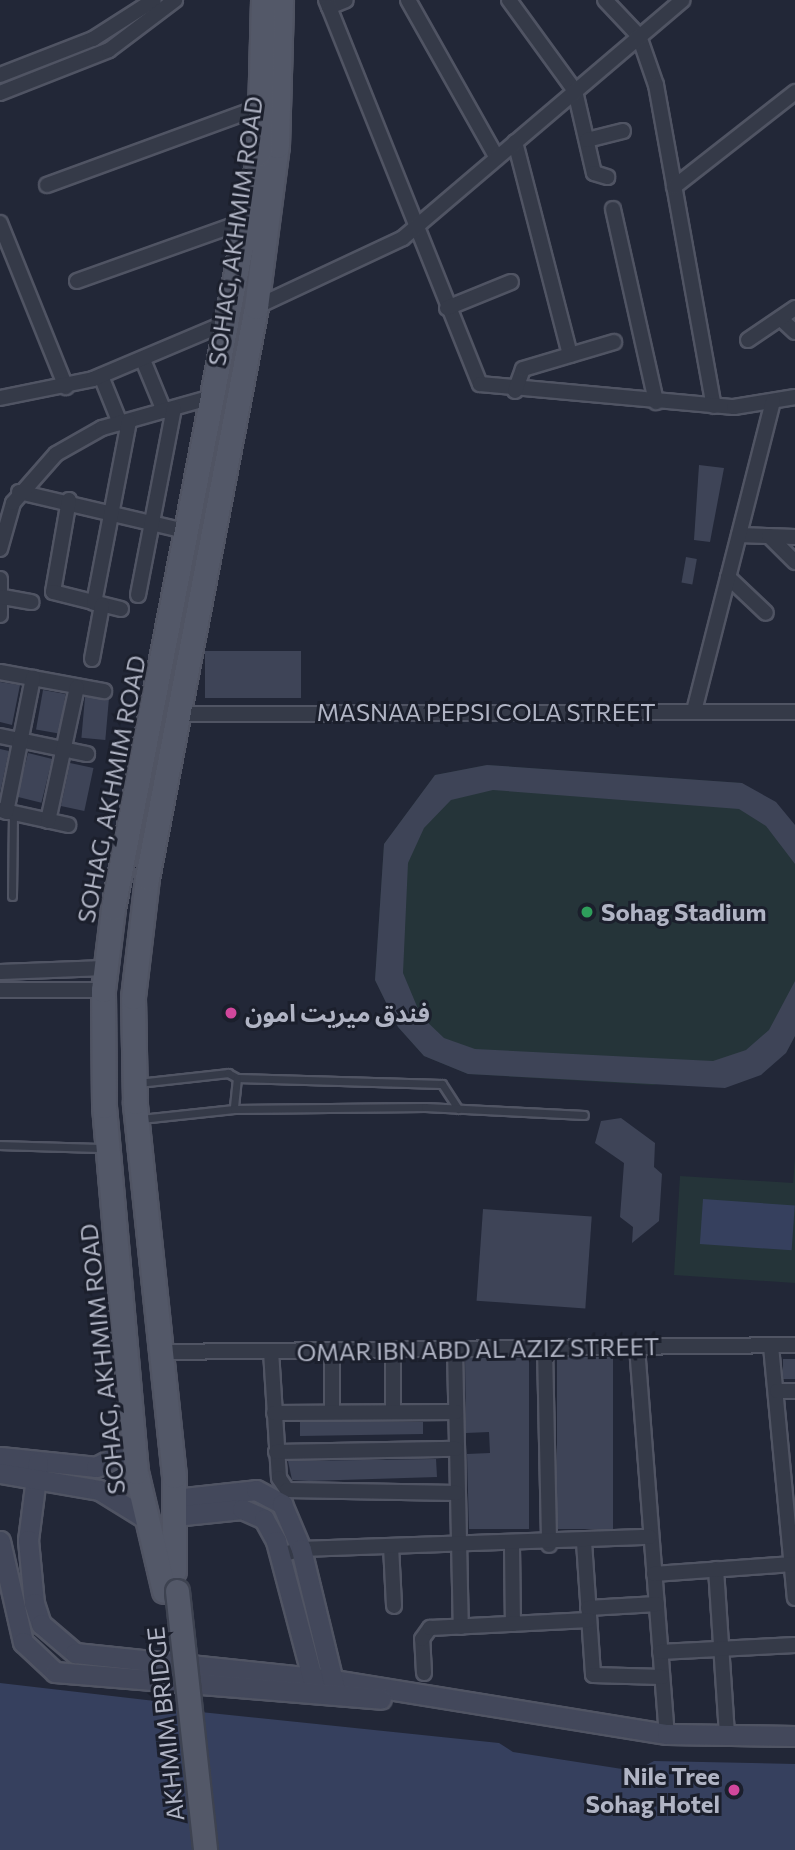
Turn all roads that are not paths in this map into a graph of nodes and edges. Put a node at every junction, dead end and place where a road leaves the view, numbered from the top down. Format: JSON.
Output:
{"nodes":[{"id":1,"x":154,"y":0,"type":"edge"},
{"id":2,"x":175,"y":0,"type":"edge"},
{"id":3,"x":263,"y":0,"type":"edge"},
{"id":4,"x":281,"y":0,"type":"edge"},
{"id":5,"x":346,"y":0,"type":"edge"},
{"id":6,"x":408,"y":0,"type":"edge"},
{"id":7,"x":509,"y":0,"type":"edge"},
{"id":8,"x":605,"y":0,"type":"edge"},
{"id":9,"x":328,"y":3,"type":"edge"},
{"id":10,"x":673,"y":3,"type":"edge"},
{"id":11,"x":639,"y":36,"type":"junction"},
{"id":12,"x":0,"y":75,"type":"edge"},
{"id":13,"x":575,"y":91,"type":"junction"},
{"id":14,"x":795,"y":92,"type":"edge"},
{"id":15,"x":0,"y":93,"type":"edge"},
{"id":16,"x":263,"y":106,"type":"junction"},
{"id":17,"x":623,"y":131,"type":"dead end"},
{"id":18,"x":587,"y":140,"type":"junction"},
{"id":19,"x":515,"y":142,"type":"junction"},
{"id":20,"x":497,"y":158,"type":"junction"},
{"id":21,"x":607,"y":177,"type":"dead end"},
{"id":22,"x":47,"y":185,"type":"dead end"},
{"id":23,"x":674,"y":187,"type":"junction"},
{"id":24,"x":613,"y":209,"type":"dead end"},
{"id":25,"x":248,"y":220,"type":"junction"},
{"id":26,"x":0,"y":223,"type":"edge"},
{"id":27,"x":414,"y":230,"type":"junction"},
{"id":28,"x":77,"y":281,"type":"dead end"},
{"id":29,"x":512,"y":282,"type":"dead end"},
{"id":30,"x":256,"y":307,"type":"junction"},
{"id":31,"x":447,"y":308,"type":"junction"},
{"id":32,"x":795,"y":308,"type":"edge"},
{"id":33,"x":782,"y":319,"type":"junction"},
{"id":34,"x":231,"y":320,"type":"junction"},
{"id":35,"x":795,"y":332,"type":"edge"},
{"id":36,"x":748,"y":340,"type":"dead end"},
{"id":37,"x":614,"y":342,"type":"dead end"},
{"id":38,"x":570,"y":355,"type":"junction"},
{"id":39,"x":143,"y":360,"type":"junction"},
{"id":40,"x":101,"y":376,"type":"junction"},
{"id":41,"x":0,"y":381,"type":"edge"},
{"id":42,"x":66,"y":387,"type":"junction"},
{"id":43,"x":515,"y":391,"type":"junction"},
{"id":44,"x":216,"y":396,"type":"junction"},
{"id":45,"x":3,"y":397,"type":"edge"},
{"id":46,"x":795,"y":397,"type":"edge"},
{"id":47,"x":773,"y":401,"type":"junction"},
{"id":48,"x":656,"y":402,"type":"junction"},
{"id":49,"x":714,"y":406,"type":"junction"},
{"id":50,"x":169,"y":410,"type":"junction"},
{"id":51,"x":125,"y":422,"type":"junction"},
{"id":52,"x":19,"y":492,"type":"junction"},
{"id":53,"x":69,"y":500,"type":"junction"},
{"id":54,"x":4,"y":513,"type":"edge"},
{"id":55,"x":111,"y":513,"type":"junction"},
{"id":56,"x":151,"y":525,"type":"junction"},
{"id":57,"x":189,"y":531,"type":"junction"},
{"id":58,"x":739,"y":535,"type":"junction"},
{"id":59,"x":769,"y":536,"type":"junction"},
{"id":60,"x":795,"y":537,"type":"edge"},
{"id":61,"x":0,"y":549,"type":"edge"},
{"id":62,"x":795,"y":562,"type":"edge"},
{"id":63,"x":728,"y":577,"type":"junction"},
{"id":64,"x":0,"y":579,"type":"edge"},
{"id":65,"x":138,"y":595,"type":"dead end"},
{"id":66,"x":3,"y":597,"type":"junction"},
{"id":67,"x":32,"y":602,"type":"dead end"},
{"id":68,"x":98,"y":604,"type":"junction"},
{"id":69,"x":121,"y":609,"type":"dead end"},
{"id":70,"x":766,"y":613,"type":"dead end"},
{"id":71,"x":0,"y":615,"type":"edge"},
{"id":72,"x":92,"y":659,"type":"dead end"},
{"id":73,"x":0,"y":672,"type":"edge"},
{"id":74,"x":33,"y":678,"type":"junction"},
{"id":75,"x":76,"y":687,"type":"junction"},
{"id":76,"x":104,"y":691,"type":"dead end"},
{"id":77,"x":694,"y":711,"type":"junction"},
{"id":78,"x":795,"y":712,"type":"edge"},
{"id":79,"x":177,"y":714,"type":"junction"},
{"id":80,"x":0,"y":736,"type":"edge"},
{"id":81,"x":20,"y":740,"type":"junction"},
{"id":82,"x":64,"y":749,"type":"junction"},
{"id":83,"x":87,"y":754,"type":"dead end"},
{"id":84,"x":6,"y":812,"type":"edge"},
{"id":85,"x":48,"y":821,"type":"junction"},
{"id":86,"x":68,"y":825,"type":"dead end"},
{"id":87,"x":12,"y":896,"type":"dead end"},
{"id":88,"x":0,"y":972,"type":"edge"},
{"id":89,"x":104,"y":979,"type":"junction"},
{"id":90,"x":0,"y":990,"type":"edge"},
{"id":91,"x":237,"y":1078,"type":"junction"},
{"id":92,"x":135,"y":1102,"type":"junction"},
{"id":93,"x":104,"y":1106,"type":"junction"},
{"id":94,"x":234,"y":1109,"type":"junction"},
{"id":95,"x":458,"y":1109,"type":"junction"},
{"id":96,"x":584,"y":1115,"type":"dead end"},
{"id":97,"x":0,"y":1145,"type":"edge"},
{"id":98,"x":108,"y":1148,"type":"junction"},
{"id":99,"x":795,"y":1345,"type":"edge"},
{"id":100,"x":771,"y":1346,"type":"junction"},
{"id":101,"x":637,"y":1347,"type":"junction"},
{"id":102,"x":545,"y":1348,"type":"junction"},
{"id":103,"x":393,"y":1349,"type":"junction"},
{"id":104,"x":455,"y":1349,"type":"junction"},
{"id":105,"x":332,"y":1350,"type":"junction"},
{"id":106,"x":271,"y":1351,"type":"junction"},
{"id":107,"x":161,"y":1352,"type":"junction"},
{"id":108,"x":777,"y":1391,"type":"junction"},
{"id":109,"x":795,"y":1391,"type":"edge"},
{"id":110,"x":331,"y":1412,"type":"junction"},
{"id":111,"x":393,"y":1412,"type":"junction"},
{"id":112,"x":456,"y":1412,"type":"junction"},
{"id":113,"x":274,"y":1413,"type":"junction"},
{"id":114,"x":788,"y":1422,"type":"edge"},
{"id":115,"x":134,"y":1447,"type":"junction"},
{"id":116,"x":456,"y":1449,"type":"junction"},
{"id":117,"x":276,"y":1452,"type":"junction"},
{"id":118,"x":0,"y":1457,"type":"edge"},
{"id":119,"x":37,"y":1469,"type":"junction"},
{"id":120,"x":0,"y":1473,"type":"edge"},
{"id":121,"x":791,"y":1479,"type":"edge"},
{"id":122,"x":457,"y":1493,"type":"junction"},
{"id":123,"x":791,"y":1502,"type":"edge"},
{"id":124,"x":174,"y":1507,"type":"junction"},
{"id":125,"x":148,"y":1520,"type":"junction"},
{"id":126,"x":650,"y":1537,"type":"junction"},
{"id":127,"x":793,"y":1537,"type":"edge"},
{"id":128,"x":0,"y":1541,"type":"edge"},
{"id":129,"x":584,"y":1542,"type":"junction"},
{"id":130,"x":548,"y":1545,"type":"junction"},
{"id":131,"x":391,"y":1546,"type":"junction"},
{"id":132,"x":512,"y":1546,"type":"junction"},
{"id":133,"x":456,"y":1547,"type":"junction"},
{"id":134,"x":301,"y":1549,"type":"junction"},
{"id":135,"x":279,"y":1556,"type":"junction"},
{"id":136,"x":793,"y":1564,"type":"junction"},
{"id":137,"x":716,"y":1569,"type":"junction"},
{"id":138,"x":654,"y":1574,"type":"junction"},
{"id":139,"x":794,"y":1581,"type":"edge"},
{"id":140,"x":171,"y":1591,"type":"junction"},
{"id":141,"x":795,"y":1598,"type":"edge"},
{"id":142,"x":657,"y":1604,"type":"junction"},
{"id":143,"x":394,"y":1606,"type":"dead end"},
{"id":144,"x":588,"y":1614,"type":"junction"},
{"id":145,"x":513,"y":1624,"type":"junction"},
{"id":146,"x":461,"y":1627,"type":"junction"},
{"id":147,"x":795,"y":1645,"type":"edge"},
{"id":148,"x":721,"y":1649,"type":"junction"},
{"id":149,"x":660,"y":1652,"type":"junction"},
{"id":150,"x":424,"y":1673,"type":"dead end"},
{"id":151,"x":662,"y":1677,"type":"junction"},
{"id":152,"x":324,"y":1687,"type":"junction"},
{"id":153,"x":667,"y":1734,"type":"junction"},
{"id":154,"x":727,"y":1735,"type":"junction"},
{"id":155,"x":795,"y":1736,"type":"edge"},
{"id":156,"x":193,"y":1850,"type":"edge"},
{"id":157,"x":205,"y":1850,"type":"edge"}],
"edges":[{"from":1,"to":12,"type":"street"},
{"from":2,"to":15,"type":"street"},
{"from":3,"to":16,"type":"main road","name":"SOHAG, AKHMIM ROAD"},
{"from":4,"to":30,"type":"main road","name":"SOHAG, AKHMIM ROAD"},
{"from":5,"to":9,"type":"street"},
{"from":6,"to":20,"type":"street"},
{"from":7,"to":13,"type":"street"},
{"from":8,"to":11,"type":"street"},
{"from":9,"to":27,"type":"street"},
{"from":10,"to":11,"type":"street"},
{"from":11,"to":13,"type":"street"},
{"from":11,"to":23,"type":"street"},
{"from":13,"to":18,"type":"street"},
{"from":13,"to":19,"type":"street"},
{"from":14,"to":23,"type":"street"},
{"from":16,"to":22,"type":"street"},
{"from":16,"to":25,"type":"main road","name":"SOHAG, AKHMIM ROAD"},
{"from":17,"to":18,"type":"street"},
{"from":18,"to":21,"type":"street"},
{"from":19,"to":20,"type":"street"},
{"from":19,"to":38,"type":"street"},
{"from":20,"to":27,"type":"street"},
{"from":23,"to":49,"type":"street"},
{"from":24,"to":48,"type":"street"},
{"from":25,"to":28,"type":"street"},
{"from":25,"to":34,"type":"main road","name":"SOHAG, AKHMIM ROAD"},
{"from":26,"to":42,"type":"street"},
{"from":27,"to":30,"type":"street"},
{"from":27,"to":31,"type":"street"},
{"from":29,"to":31,"type":"street"},
{"from":30,"to":79,"type":"main road","name":"SOHAG, AKHMIM ROAD"},
{"from":31,"to":43,"type":"street"},
{"from":32,"to":33,"type":"street"},
{"from":33,"to":35,"type":"street"},
{"from":33,"to":36,"type":"street"},
{"from":34,"to":39,"type":"street"},
{"from":34,"to":44,"type":"main road","name":"SOHAG, AKHMIM ROAD"},
{"from":37,"to":38,"type":"street"},
{"from":38,"to":43,"type":"street"},
{"from":39,"to":40,"type":"street"},
{"from":39,"to":50,"type":"street"},
{"from":40,"to":42,"type":"street"},
{"from":40,"to":51,"type":"street"},
{"from":41,"to":45,"type":"street"},
{"from":42,"to":45,"type":"street"},
{"from":43,"to":48,"type":"street"},
{"from":44,"to":50,"type":"street"},
{"from":44,"to":57,"type":"main road","name":"SOHAG, AKHMIM ROAD"},
{"from":46,"to":47,"type":"street"},
{"from":47,"to":49,"type":"street"},
{"from":47,"to":58,"type":"street"},
{"from":48,"to":49,"type":"street"},
{"from":50,"to":51,"type":"street"},
{"from":50,"to":56,"type":"street"},
{"from":51,"to":52,"type":"street"},
{"from":51,"to":55,"type":"street"},
{"from":52,"to":53,"type":"street"},
{"from":52,"to":54,"type":"street"},
{"from":53,"to":55,"type":"street"},
{"from":53,"to":68,"type":"street"},
{"from":54,"to":61,"type":"street"},
{"from":55,"to":56,"type":"street"},
{"from":55,"to":68,"type":"street"},
{"from":56,"to":57,"type":"street"},
{"from":56,"to":65,"type":"street"},
{"from":57,"to":89,"type":"main road","name":"SOHAG, AKHMIM ROAD"},
{"from":58,"to":59,"type":"street"},
{"from":58,"to":63,"type":"street"},
{"from":59,"to":60,"type":"street"},
{"from":59,"to":62,"type":"street"},
{"from":63,"to":70,"type":"street"},
{"from":63,"to":77,"type":"street"},
{"from":64,"to":66,"type":"street"},
{"from":66,"to":67,"type":"street"},
{"from":66,"to":71,"type":"street"},
{"from":68,"to":69,"type":"street"},
{"from":68,"to":72,"type":"street"},
{"from":73,"to":74,"type":"street"},
{"from":74,"to":75,"type":"street"},
{"from":74,"to":81,"type":"street"},
{"from":75,"to":76,"type":"street"},
{"from":75,"to":82,"type":"street"},
{"from":77,"to":78,"type":"street","name":"MASNAA PEPSI COLA STREET"},
{"from":77,"to":79,"type":"street","name":"MASNAA PEPSI COLA STREET"},
{"from":79,"to":92,"type":"main road","name":"SOHAG, AKHMIM ROAD"},
{"from":80,"to":81,"type":"street"},
{"from":81,"to":82,"type":"street"},
{"from":81,"to":84,"type":"street"},
{"from":82,"to":83,"type":"street"},
{"from":82,"to":85,"type":"street"},
{"from":84,"to":85,"type":"street"},
{"from":84,"to":87,"type":"lane"},
{"from":85,"to":86,"type":"street"},
{"from":88,"to":89,"type":"street"},
{"from":89,"to":90,"type":"street"},
{"from":89,"to":93,"type":"main road","name":"SOHAG, AKHMIM ROAD"},
{"from":91,"to":92,"type":"lane"},
{"from":91,"to":94,"type":"lane"},
{"from":91,"to":95,"type":"lane"},
{"from":92,"to":93,"type":"main road"},
{"from":92,"to":94,"type":"lane"},
{"from":92,"to":107,"type":"main road","name":"SOHAG, AKHMIM ROAD"},
{"from":93,"to":98,"type":"main road","name":"SOHAG, AKHMIM ROAD"},
{"from":94,"to":95,"type":"lane"},
{"from":95,"to":96,"type":"lane"},
{"from":97,"to":98,"type":"lane"},
{"from":98,"to":115,"type":"main road","name":"SOHAG, AKHMIM ROAD"},
{"from":99,"to":100,"type":"street","name":"OMAR IBN ABD AL AZIZ STREET"},
{"from":100,"to":101,"type":"street","name":"OMAR IBN ABD AL AZIZ STREET"},
{"from":100,"to":108,"type":"street"},
{"from":101,"to":102,"type":"street","name":"OMAR IBN ABD AL AZIZ STREET"},
{"from":101,"to":126,"type":"street"},
{"from":102,"to":104,"type":"street","name":"OMAR IBN ABD AL AZIZ STREET"},
{"from":102,"to":130,"type":"street"},
{"from":103,"to":104,"type":"street","name":"OMAR IBN ABD AL AZIZ STREET"},
{"from":103,"to":105,"type":"street","name":"OMAR IBN ABD AL AZIZ STREET"},
{"from":103,"to":111,"type":"street"},
{"from":104,"to":112,"type":"street"},
{"from":105,"to":106,"type":"street","name":"OMAR IBN ABD AL AZIZ STREET"},
{"from":105,"to":110,"type":"street"},
{"from":106,"to":107,"type":"street","name":"OMAR IBN ABD AL AZIZ STREET"},
{"from":106,"to":113,"type":"street"},
{"from":107,"to":124,"type":"main road","name":"SOHAG, AKHMIM ROAD"},
{"from":108,"to":109,"type":"street"},
{"from":108,"to":114,"type":"street"},
{"from":110,"to":111,"type":"street"},
{"from":110,"to":113,"type":"street"},
{"from":111,"to":112,"type":"street"},
{"from":112,"to":116,"type":"street"},
{"from":113,"to":117,"type":"street"},
{"from":114,"to":121,"type":"street"},
{"from":115,"to":119,"type":"main road"},
{"from":115,"to":125,"type":"main road","name":"SOHAG, AKHMIM ROAD"},
{"from":116,"to":117,"type":"street"},
{"from":116,"to":122,"type":"street"},
{"from":117,"to":122,"type":"street"},
{"from":118,"to":119,"type":"main road"},
{"from":119,"to":120,"type":"main road"},
{"from":119,"to":125,"type":"main road"},
{"from":119,"to":152,"type":"main road"},
{"from":121,"to":123,"type":"street"},
{"from":122,"to":133,"type":"street"},
{"from":123,"to":127,"type":"street"},
{"from":124,"to":134,"type":"main road"},
{"from":124,"to":135,"type":"main road"},
{"from":124,"to":140,"type":"main road","name":"SOHAG, AKHMIM ROAD"},
{"from":125,"to":140,"type":"main road","name":"SOHAG, AKHMIM ROAD"},
{"from":126,"to":129,"type":"street"},
{"from":126,"to":138,"type":"street"},
{"from":127,"to":136,"type":"street"},
{"from":128,"to":152,"type":"main road"},
{"from":129,"to":130,"type":"street"},
{"from":129,"to":144,"type":"street"},
{"from":130,"to":132,"type":"street"},
{"from":131,"to":133,"type":"street"},
{"from":131,"to":134,"type":"street"},
{"from":131,"to":143,"type":"street"},
{"from":132,"to":133,"type":"street"},
{"from":132,"to":145,"type":"street"},
{"from":133,"to":146,"type":"street"},
{"from":134,"to":135,"type":"street"},
{"from":134,"to":152,"type":"main road"},
{"from":135,"to":152,"type":"main road"},
{"from":136,"to":137,"type":"street"},
{"from":136,"to":139,"type":"street"},
{"from":137,"to":138,"type":"street"},
{"from":137,"to":148,"type":"street"},
{"from":138,"to":142,"type":"street"},
{"from":139,"to":141,"type":"street"},
{"from":140,"to":156,"type":"main road","name":"AKHMIM BRIDGE"},
{"from":140,"to":157,"type":"main road","name":"AKHMIM BRIDGE","bridge":true},
{"from":142,"to":144,"type":"street"},
{"from":142,"to":149,"type":"street"},
{"from":144,"to":145,"type":"street"},
{"from":144,"to":151,"type":"street"},
{"from":145,"to":146,"type":"street"},
{"from":146,"to":150,"type":"street"},
{"from":147,"to":148,"type":"street"},
{"from":148,"to":149,"type":"street"},
{"from":148,"to":154,"type":"street"},
{"from":149,"to":151,"type":"street"},
{"from":151,"to":153,"type":"street"},
{"from":152,"to":153,"type":"main road"},
{"from":153,"to":154,"type":"main road"},
{"from":154,"to":155,"type":"main road"}]}
